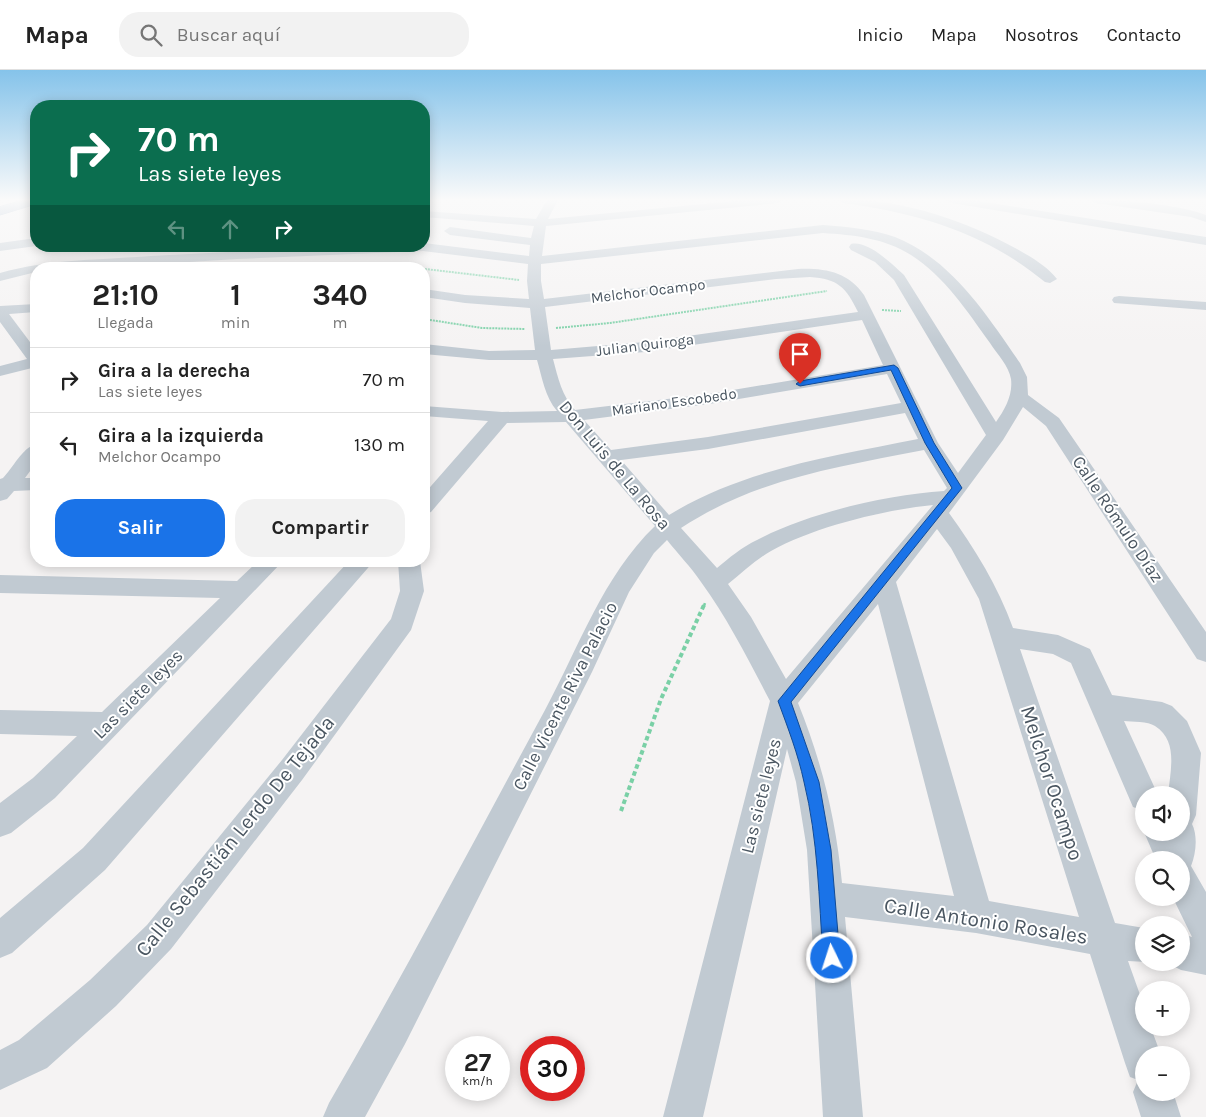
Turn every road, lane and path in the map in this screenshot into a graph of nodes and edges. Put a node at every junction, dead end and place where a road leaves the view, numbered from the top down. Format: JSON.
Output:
{"nodes":[{"id":1,"x":453,"y":249,"type":"edge"},
{"id":2,"x":526,"y":249,"type":"edge"},
{"id":3,"x":536,"y":249,"type":"edge"},
{"id":4,"x":574,"y":249,"type":"edge"},
{"id":5,"x":859,"y":249,"type":"edge"},
{"id":6,"x":910,"y":249,"type":"edge"},
{"id":7,"x":1005,"y":249,"type":"edge"},
{"id":8,"x":306,"y":252,"type":"edge"},
{"id":9,"x":535,"y":252,"type":"junction"},
{"id":10,"x":118,"y":262,"type":"edge"},
{"id":11,"x":30,"y":269,"type":"edge"},
{"id":12,"x":430,"y":270,"type":"edge"},
{"id":13,"x":0,"y":277,"type":"edge"},
{"id":14,"x":1050,"y":279,"type":"dead end"},
{"id":15,"x":534,"y":281,"type":"junction"},
{"id":16,"x":852,"y":287,"type":"junction"},
{"id":17,"x":430,"y":294,"type":"edge"},
{"id":18,"x":1119,"y":300,"type":"dead end"},
{"id":19,"x":538,"y":304,"type":"junction"},
{"id":20,"x":1206,"y":306,"type":"edge"},
{"id":21,"x":30,"y":308,"type":"edge"},
{"id":22,"x":0,"y":311,"type":"edge"},
{"id":23,"x":865,"y":312,"type":"junction"},
{"id":24,"x":921,"y":312,"type":"junction"},
{"id":25,"x":430,"y":320,"type":"edge"},
{"id":26,"x":542,"y":329,"type":"junction"},
{"id":27,"x":430,"y":349,"type":"edge"},
{"id":28,"x":30,"y":353,"type":"edge"},
{"id":29,"x":544,"y":355,"type":"junction"},
{"id":30,"x":30,"y":363,"type":"edge"},
{"id":31,"x":894,"y":368,"type":"junction"},
{"id":32,"x":0,"y":371,"type":"edge"},
{"id":33,"x":1019,"y":397,"type":"junction"},
{"id":34,"x":912,"y":406,"type":"junction"},
{"id":35,"x":430,"y":411,"type":"edge"},
{"id":36,"x":570,"y":416,"type":"junction"},
{"id":37,"x":502,"y":417,"type":"junction"},
{"id":38,"x":996,"y":436,"type":"junction"},
{"id":39,"x":929,"y":443,"type":"junction"},
{"id":40,"x":607,"y":456,"type":"junction"},
{"id":41,"x":30,"y":457,"type":"edge"},
{"id":42,"x":30,"y":485,"type":"edge"},
{"id":43,"x":3,"y":488,"type":"edge"},
{"id":44,"x":948,"y":500,"type":"junction"},
{"id":45,"x":430,"y":501,"type":"edge"},
{"id":46,"x":668,"y":527,"type":"junction"},
{"id":47,"x":266,"y":567,"type":"edge"},
{"id":48,"x":358,"y":567,"type":"edge"},
{"id":49,"x":410,"y":567,"type":"edge"},
{"id":50,"x":884,"y":580,"type":"junction"},
{"id":51,"x":714,"y":583,"type":"junction"},
{"id":52,"x":0,"y":584,"type":"edge"},
{"id":53,"x":243,"y":590,"type":"junction"},
{"id":54,"x":1004,"y":636,"type":"junction"},
{"id":55,"x":1206,"y":652,"type":"edge"},
{"id":56,"x":784,"y":701,"type":"junction"},
{"id":57,"x":1103,"y":706,"type":"junction"},
{"id":58,"x":0,"y":722,"type":"edge"},
{"id":59,"x":108,"y":724,"type":"junction"},
{"id":60,"x":1139,"y":786,"type":"edge"},
{"id":61,"x":1184,"y":786,"type":"edge"},
{"id":62,"x":621,"y":810,"type":"dead end"},
{"id":63,"x":0,"y":822,"type":"edge"},
{"id":64,"x":1190,"y":896,"type":"edge"},
{"id":65,"x":828,"y":898,"type":"junction"},
{"id":66,"x":976,"y":916,"type":"junction"},
{"id":67,"x":1206,"y":927,"type":"edge"},
{"id":68,"x":1104,"y":939,"type":"junction"},
{"id":69,"x":0,"y":941,"type":"edge"},
{"id":70,"x":1135,"y":944,"type":"edge"},
{"id":71,"x":1190,"y":954,"type":"edge"},
{"id":72,"x":1206,"y":957,"type":"edge"},
{"id":73,"x":1139,"y":1046,"type":"edge"},
{"id":74,"x":0,"y":1070,"type":"edge"},
{"id":75,"x":1156,"y":1101,"type":"edge"},
{"id":76,"x":343,"y":1117,"type":"edge"},
{"id":77,"x":683,"y":1117,"type":"edge"},
{"id":78,"x":843,"y":1117,"type":"edge"},
{"id":79,"x":1161,"y":1117,"type":"edge"}],
"edges":[{"from":1,"to":9,"type":"street"},
{"from":2,"to":9,"type":"street"},
{"from":3,"to":9,"type":"street","name":"Don Luis de La Rosa"},
{"from":4,"to":9,"type":"street"},
{"from":5,"to":24,"type":"street"},
{"from":6,"to":33,"type":"street"},
{"from":7,"to":14,"type":"street"},
{"from":8,"to":10,"type":"street"},
{"from":9,"to":15,"type":"street","name":"Don Luis de La Rosa"},
{"from":11,"to":13,"type":"street"},
{"from":12,"to":15,"type":"path"},
{"from":15,"to":19,"type":"street","name":"Don Luis de La Rosa"},
{"from":16,"to":19,"type":"street","name":"Melchor Ocampo"},
{"from":16,"to":23,"type":"street","name":"Melchor Ocampo"},
{"from":16,"to":26,"type":"path"},
{"from":17,"to":19,"type":"street","name":"Melchor Ocampo"},
{"from":18,"to":20,"type":"street"},
{"from":19,"to":26,"type":"street","name":"Don Luis de La Rosa"},
{"from":21,"to":22,"type":"street"},
{"from":22,"to":28,"type":"street"},
{"from":23,"to":24,"type":"path"},
{"from":23,"to":29,"type":"street","name":"Julian Quiroga"},
{"from":23,"to":31,"type":"street","name":"Melchor Ocampo"},
{"from":24,"to":38,"type":"street"},
{"from":25,"to":26,"type":"path"},
{"from":26,"to":29,"type":"street","name":"Don Luis de La Rosa"},
{"from":27,"to":29,"type":"street","name":"Julian Quiroga"},
{"from":29,"to":36,"type":"street","name":"Don Luis de La Rosa"},
{"from":30,"to":32,"type":"street"},
{"from":31,"to":34,"type":"street","name":"Melchor Ocampo"},
{"from":31,"to":36,"type":"street","name":"Mariano Escobedo"},
{"from":33,"to":38,"type":"street","name":"Las siete leyes"},
{"from":33,"to":55,"type":"street","name":"Calle Rómulo Díaz"},
{"from":34,"to":39,"type":"street","name":"Melchor Ocampo"},
{"from":34,"to":40,"type":"street"},
{"from":35,"to":37,"type":"street","name":"Mariano Escobedo"},
{"from":36,"to":37,"type":"street","name":"Mariano Escobedo"},
{"from":36,"to":40,"type":"street","name":"Don Luis de La Rosa"},
{"from":37,"to":45,"type":"street"},
{"from":38,"to":44,"type":"street","name":"Las siete leyes"},
{"from":39,"to":44,"type":"street","name":"Melchor Ocampo"},
{"from":39,"to":46,"type":"street","name":"Calle Vicente Riva Palacio"},
{"from":40,"to":46,"type":"street","name":"Don Luis de La Rosa"},
{"from":41,"to":43,"type":"street"},
{"from":42,"to":43,"type":"street"},
{"from":44,"to":50,"type":"street","name":"Las siete leyes"},
{"from":44,"to":51,"type":"street"},
{"from":44,"to":54,"type":"street","name":"Melchor Ocampo"},
{"from":46,"to":51,"type":"street","name":"Don Luis de La Rosa"},
{"from":46,"to":76,"type":"street","name":"Calle Vicente Riva Palacio"},
{"from":47,"to":53,"type":"street","name":"Las siete leyes"},
{"from":48,"to":69,"type":"street"},
{"from":49,"to":74,"type":"street","name":"Calle Sebastián Lerdo De Tejada"},
{"from":50,"to":56,"type":"street","name":"Las siete leyes"},
{"from":50,"to":66,"type":"street"},
{"from":51,"to":56,"type":"street","name":"Don Luis de La Rosa"},
{"from":51,"to":62,"type":"path"},
{"from":52,"to":53,"type":"street"},
{"from":53,"to":59,"type":"street","name":"Las siete leyes"},
{"from":54,"to":57,"type":"street"},
{"from":54,"to":68,"type":"street","name":"Melchor Ocampo"},
{"from":56,"to":65,"type":"street"},
{"from":56,"to":77,"type":"street","name":"Las siete leyes"},
{"from":57,"to":60,"type":"street"},
{"from":57,"to":61,"type":"street"},
{"from":58,"to":59,"type":"street"},
{"from":59,"to":63,"type":"street","name":"Las siete leyes"},
{"from":64,"to":67,"type":"street"},
{"from":65,"to":66,"type":"street","name":"Calle Antonio Rosales"},
{"from":65,"to":78,"type":"street"},
{"from":66,"to":68,"type":"street","name":"Calle Antonio Rosales"},
{"from":68,"to":70,"type":"street","name":"Calle Antonio Rosales"},
{"from":68,"to":73,"type":"street","name":"Melchor Ocampo"},
{"from":71,"to":72,"type":"street"},
{"from":75,"to":79,"type":"street"}]}
